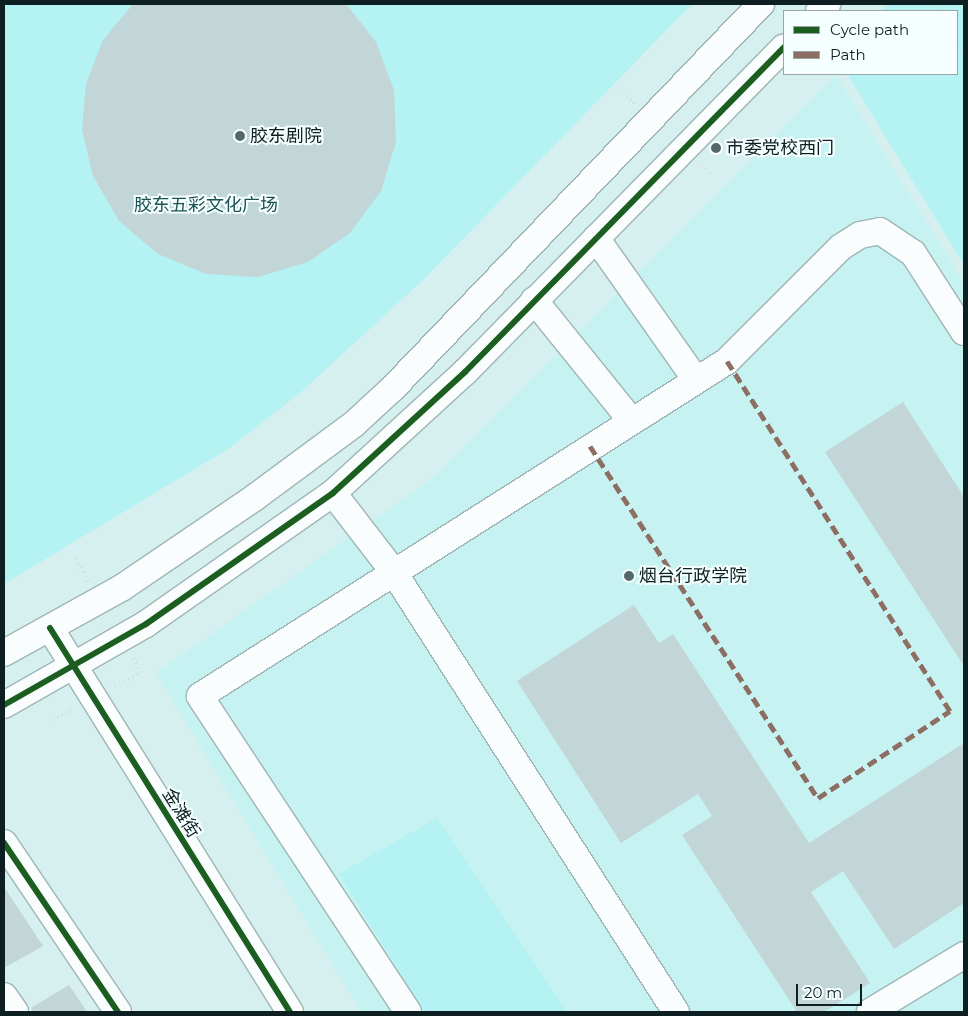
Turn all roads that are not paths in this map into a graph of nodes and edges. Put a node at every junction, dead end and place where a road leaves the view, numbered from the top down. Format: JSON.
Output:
{"nodes":[{"id":1,"x":761,"y":4,"type":"edge"},
{"id":2,"x":783,"y":48,"type":"edge"},
{"id":3,"x":596,"y":238,"type":"junction"},
{"id":4,"x":534,"y":300,"type":"junction"},
{"id":5,"x":964,"y":332,"type":"edge"},
{"id":6,"x":696,"y":380,"type":"junction"},
{"id":7,"x":631,"y":420,"type":"junction"},
{"id":8,"x":333,"y":493,"type":"junction"},
{"id":9,"x":393,"y":571,"type":"junction"},
{"id":10,"x":50,"y":628,"type":"junction"},
{"id":11,"x":4,"y":653,"type":"edge"},
{"id":12,"x":72,"y":668,"type":"junction"},
{"id":13,"x":4,"y":705,"type":"edge"},
{"id":14,"x":4,"y":843,"type":"edge"},
{"id":15,"x":964,"y":955,"type":"edge"},
{"id":16,"x":4,"y":996,"type":"edge"},
{"id":17,"x":15,"y":1012,"type":"edge"},
{"id":18,"x":118,"y":1012,"type":"edge"},
{"id":19,"x":290,"y":1012,"type":"edge"},
{"id":20,"x":408,"y":1012,"type":"edge"},
{"id":21,"x":676,"y":1012,"type":"edge"},
{"id":22,"x":870,"y":1012,"type":"edge"}],
"edges":[{"from":1,"to":10,"type":"street"},
{"from":2,"to":3,"type":"street"},
{"from":3,"to":4,"type":"street"},
{"from":3,"to":6,"type":"street"},
{"from":4,"to":7,"type":"street"},
{"from":4,"to":8,"type":"street"},
{"from":5,"to":6,"type":"street"},
{"from":6,"to":7,"type":"street"},
{"from":7,"to":9,"type":"street"},
{"from":8,"to":9,"type":"street"},
{"from":8,"to":12,"type":"street"},
{"from":9,"to":20,"type":"street"},
{"from":9,"to":21,"type":"street"},
{"from":10,"to":11,"type":"street"},
{"from":10,"to":12,"type":"street","name":"金滩街"},
{"from":12,"to":13,"type":"street"},
{"from":12,"to":19,"type":"street","name":"金滩街"},
{"from":14,"to":18,"type":"street"},
{"from":15,"to":22,"type":"street"},
{"from":16,"to":17,"type":"street"}]}
